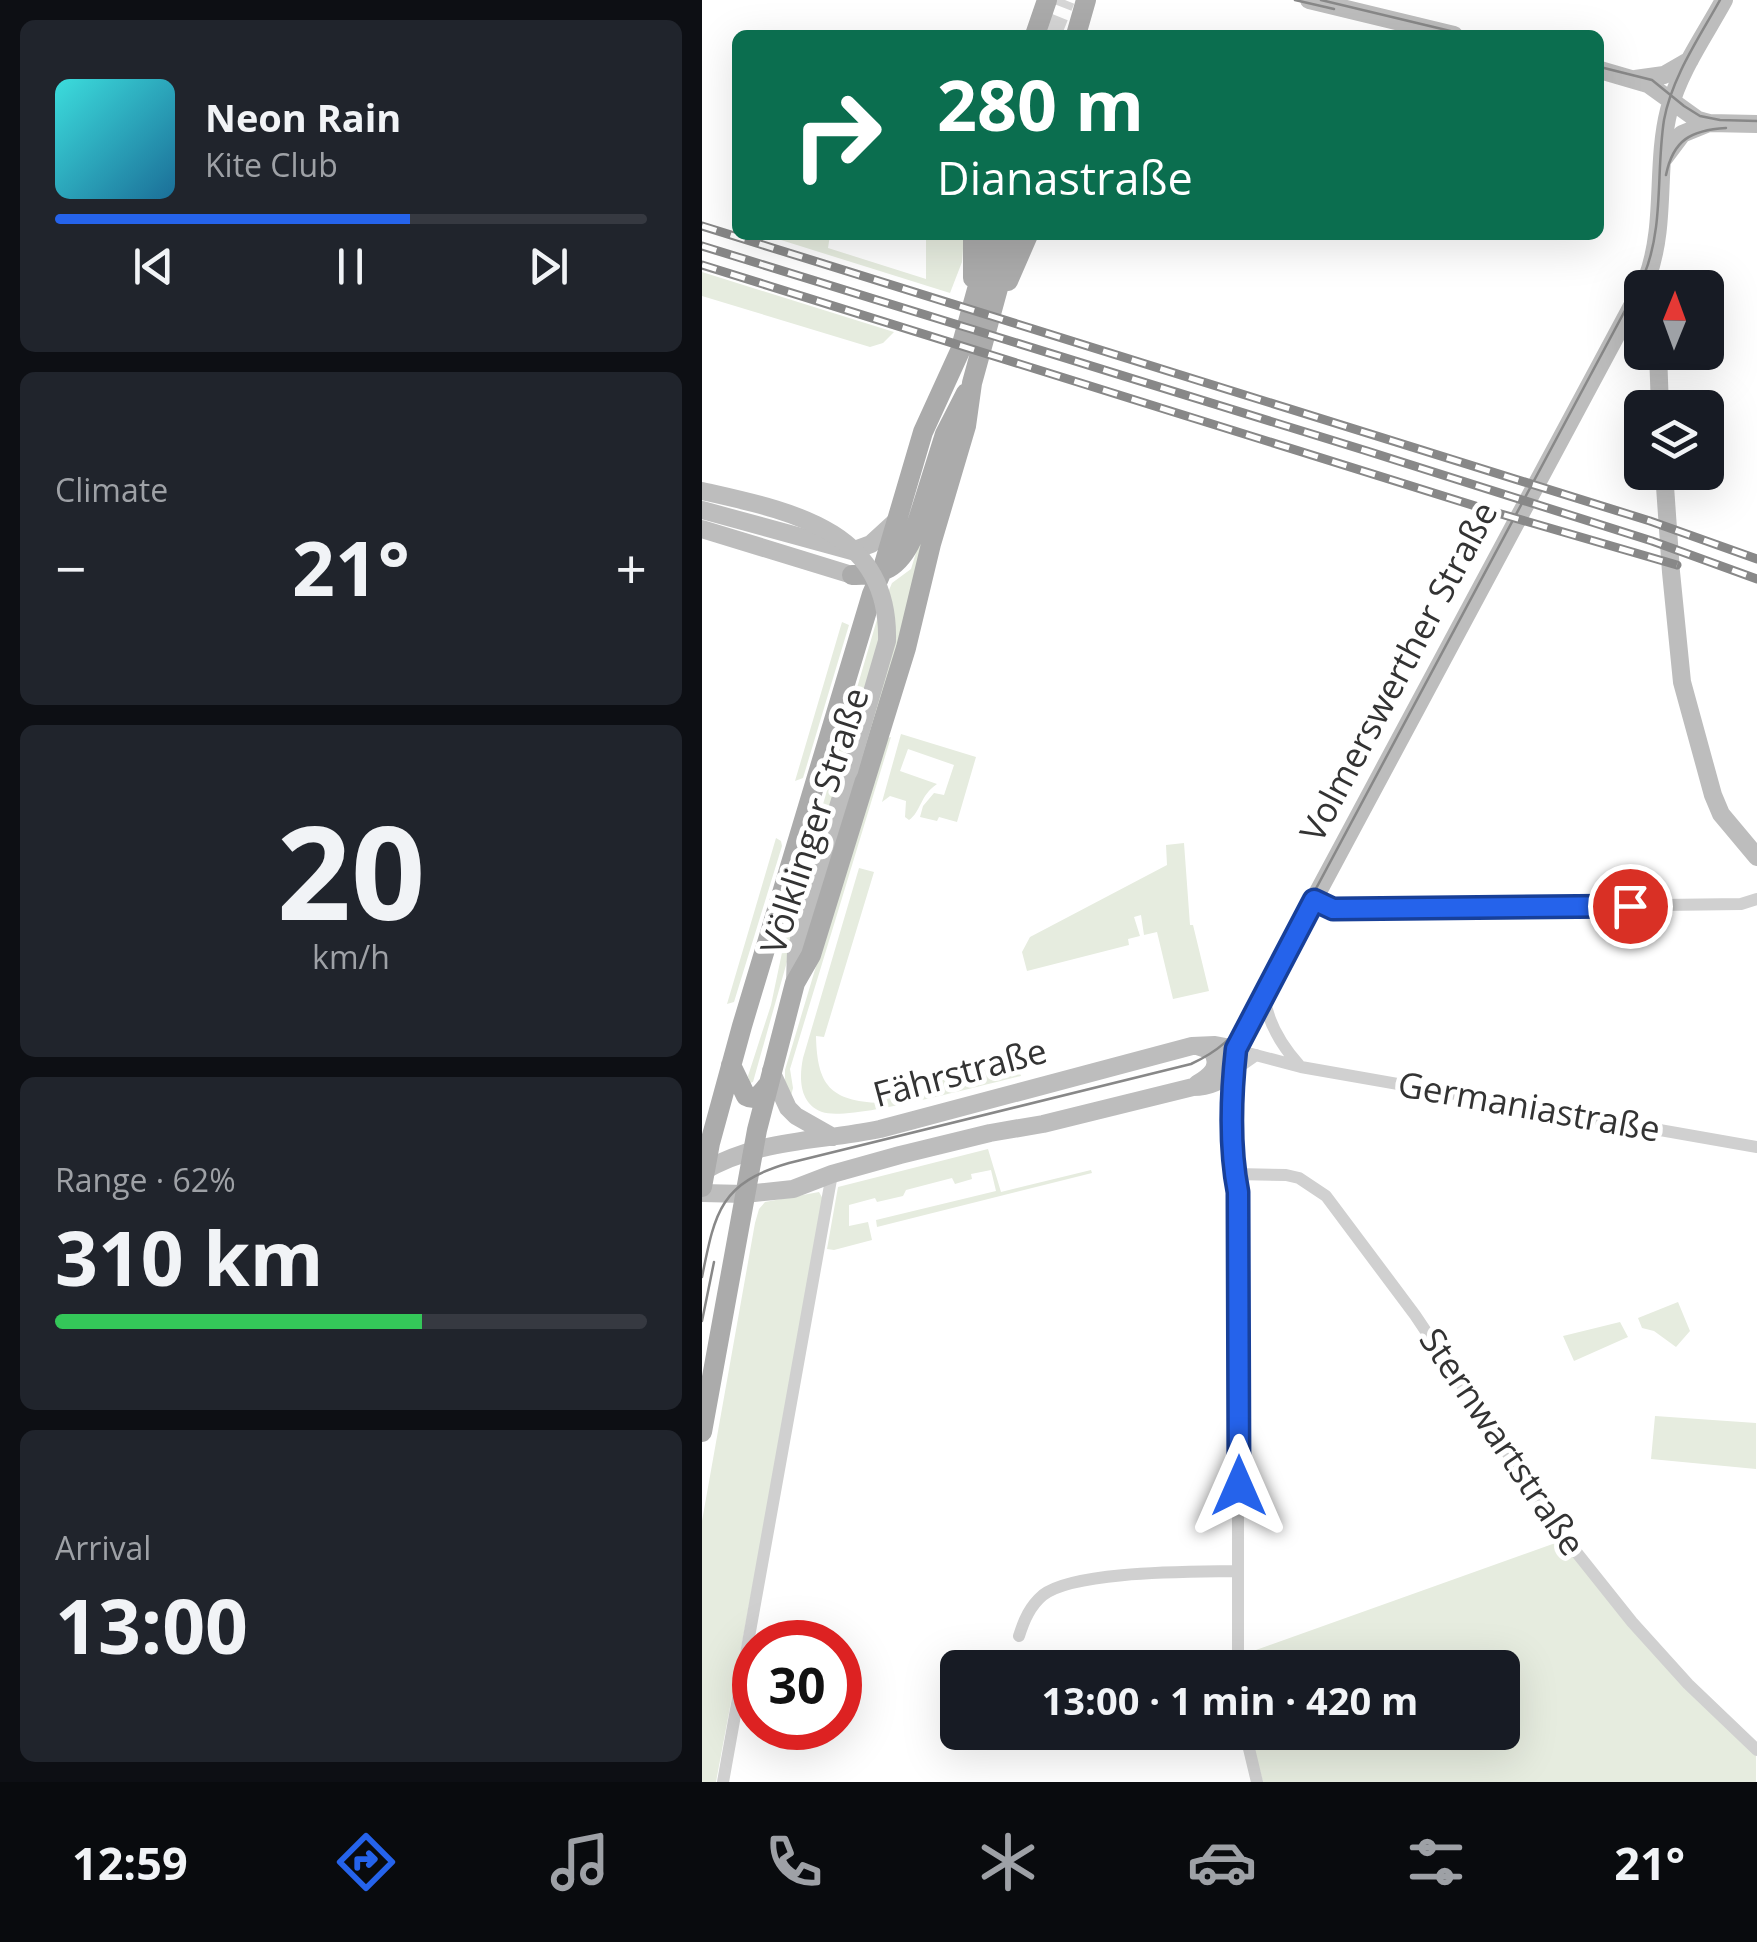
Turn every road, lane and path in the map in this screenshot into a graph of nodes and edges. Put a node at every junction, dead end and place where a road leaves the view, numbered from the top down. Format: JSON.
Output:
{"nodes":[{"id":1,"x":1048,"y":0,"type":"edge"},
{"id":2,"x":1086,"y":0,"type":"edge"},
{"id":3,"x":1309,"y":0,"type":"edge"},
{"id":4,"x":1724,"y":0,"type":"edge"},
{"id":5,"x":1038,"y":30,"type":"edge"},
{"id":6,"x":1077,"y":30,"type":"edge"},
{"id":7,"x":1433,"y":30,"type":"edge"},
{"id":8,"x":1691,"y":60,"type":"junction"},
{"id":9,"x":1604,"y":71,"type":"edge"},
{"id":10,"x":1635,"y":79,"type":"junction"},
{"id":11,"x":1672,"y":102,"type":"junction"},
{"id":12,"x":1709,"y":123,"type":"junction"},
{"id":13,"x":1756,"y":124,"type":"edge"},
{"id":14,"x":1664,"y":159,"type":"junction"},
{"id":15,"x":973,"y":240,"type":"edge"},
{"id":16,"x":992,"y":240,"type":"edge"},
{"id":17,"x":1008,"y":240,"type":"edge"},
{"id":18,"x":1026,"y":240,"type":"edge"},
{"id":19,"x":1650,"y":270,"type":"edge"},
{"id":20,"x":986,"y":297,"type":"junction"},
{"id":21,"x":1624,"y":334,"type":"edge"},
{"id":22,"x":972,"y":383,"type":"junction"},
{"id":23,"x":1665,"y":490,"type":"edge"},
{"id":24,"x":702,"y":491,"type":"edge"},
{"id":25,"x":702,"y":510,"type":"edge"},
{"id":26,"x":896,"y":522,"type":"junction"},
{"id":27,"x":702,"y":530,"type":"edge"},
{"id":28,"x":882,"y":571,"type":"junction"},
{"id":29,"x":852,"y":575,"type":"junction"},
{"id":30,"x":872,"y":594,"type":"junction"},
{"id":31,"x":1756,"y":857,"type":"edge"},
{"id":32,"x":1756,"y":899,"type":"edge"},
{"id":33,"x":1314,"y":900,"type":"junction"},
{"id":34,"x":795,"y":983,"type":"junction"},
{"id":35,"x":1264,"y":995,"type":"junction"},
{"id":36,"x":1197,"y":1046,"type":"junction"},
{"id":37,"x":1236,"y":1049,"type":"junction"},
{"id":38,"x":1256,"y":1055,"type":"junction"},
{"id":39,"x":731,"y":1065,"type":"junction"},
{"id":40,"x":1301,"y":1067,"type":"junction"},
{"id":41,"x":1234,"y":1071,"type":"junction"},
{"id":42,"x":769,"y":1078,"type":"junction"},
{"id":43,"x":1193,"y":1086,"type":"junction"},
{"id":44,"x":833,"y":1137,"type":"junction"},
{"id":45,"x":1756,"y":1147,"type":"edge"},
{"id":46,"x":753,"y":1149,"type":"junction"},
{"id":47,"x":832,"y":1174,"type":"junction"},
{"id":48,"x":1234,"y":1174,"type":"junction"},
{"id":49,"x":703,"y":1182,"type":"edge"},
{"id":50,"x":745,"y":1194,"type":"junction"},
{"id":51,"x":702,"y":1432,"type":"edge"},
{"id":52,"x":1238,"y":1571,"type":"junction"},
{"id":53,"x":1020,"y":1636,"type":"dead end"},
{"id":54,"x":1238,"y":1650,"type":"edge"},
{"id":55,"x":1249,"y":1750,"type":"edge"},
{"id":56,"x":1756,"y":1750,"type":"edge"},
{"id":57,"x":723,"y":1782,"type":"edge"},
{"id":58,"x":1257,"y":1782,"type":"edge"}],
"edges":[{"from":1,"to":5,"type":"main road"},
{"from":2,"to":6,"type":"main road"},
{"from":3,"to":7,"type":"street"},
{"from":4,"to":8,"type":"street","name":"Volmerswerther Straße"},
{"from":8,"to":10,"type":"street"},
{"from":8,"to":11,"type":"street","name":"Volmerswerther Straße"},
{"from":9,"to":10,"type":"street"},
{"from":10,"to":11,"type":"street"},
{"from":11,"to":12,"type":"street"},
{"from":11,"to":14,"type":"street","name":"Volmerswerther Straße"},
{"from":12,"to":13,"type":"street"},
{"from":12,"to":14,"type":"street"},
{"from":14,"to":19,"type":"street","name":"Volmerswerther Straße"},
{"from":15,"to":20,"type":"main road"},
{"from":16,"to":20,"type":"main road","name":"Völklinger Straße"},
{"from":17,"to":20,"type":"main road","name":"Völklinger Straße"},
{"from":18,"to":20,"type":"main road"},
{"from":20,"to":22,"type":"main road","name":"Völklinger Straße"},
{"from":20,"to":26,"type":"main road","name":"Völklinger Straße"},
{"from":21,"to":33,"type":"street","name":"Volmerswerther Straße"},
{"from":22,"to":28,"type":"main road"},
{"from":22,"to":34,"type":"main road","name":"Völklinger Straße"},
{"from":23,"to":31,"type":"street"},
{"from":24,"to":34,"type":"street","bridge":true},
{"from":25,"to":26,"type":"street"},
{"from":26,"to":28,"type":"main road","name":"Völklinger Straße"},
{"from":27,"to":29,"type":"street"},
{"from":28,"to":29,"type":"main road"},
{"from":28,"to":30,"type":"main road","name":"Völklinger Straße"},
{"from":29,"to":30,"type":"main road"},
{"from":30,"to":39,"type":"main road","name":"Völklinger Straße"},
{"from":32,"to":33,"type":"street"},
{"from":33,"to":35,"type":"street","name":"Volmerswerther Straße"},
{"from":34,"to":42,"type":"main road","name":"Völklinger Straße"},
{"from":35,"to":37,"type":"street","name":"Volmerswerther Straße"},
{"from":35,"to":40,"type":"street"},
{"from":36,"to":37,"type":"street","name":"Fährstraße"},
{"from":36,"to":43,"type":"street"},
{"from":36,"to":44,"type":"street","name":"Fährstraße"},
{"from":37,"to":38,"type":"street","name":"Germaniastraße"},
{"from":37,"to":41,"type":"street","name":"Volmerswerther Straße"},
{"from":38,"to":40,"type":"street","name":"Germaniastraße"},
{"from":38,"to":41,"type":"street"},
{"from":39,"to":42,"type":"main road"},
{"from":39,"to":49,"type":"main road","name":"Völklinger Straße"},
{"from":40,"to":45,"type":"street","name":"Germaniastraße"},
{"from":41,"to":43,"type":"street","name":"Fährstraße"},
{"from":41,"to":48,"type":"street","name":"Volmerswerther Straße"},
{"from":42,"to":44,"type":"street"},
{"from":42,"to":46,"type":"main road","name":"Völklinger Straße"},
{"from":43,"to":47,"type":"street","name":"Fährstraße"},
{"from":44,"to":46,"type":"street","name":"Fährstraße"},
{"from":46,"to":49,"type":"street","name":"Fährstraße"},
{"from":46,"to":50,"type":"main road","name":"Völklinger Straße"},
{"from":47,"to":50,"type":"street","name":"Fährstraße"},
{"from":47,"to":57,"type":"street"},
{"from":48,"to":52,"type":"street","name":"Volmerswerther Straße"},
{"from":48,"to":56,"type":"street","name":"Sternwartstraße"},
{"from":49,"to":50,"type":"street","name":"Fährstraße"},
{"from":50,"to":51,"type":"main road","name":"Völklinger Straße"},
{"from":52,"to":53,"type":"street"},
{"from":52,"to":54,"type":"street","name":"Volmerswerther Straße"},
{"from":55,"to":58,"type":"street"}]}
